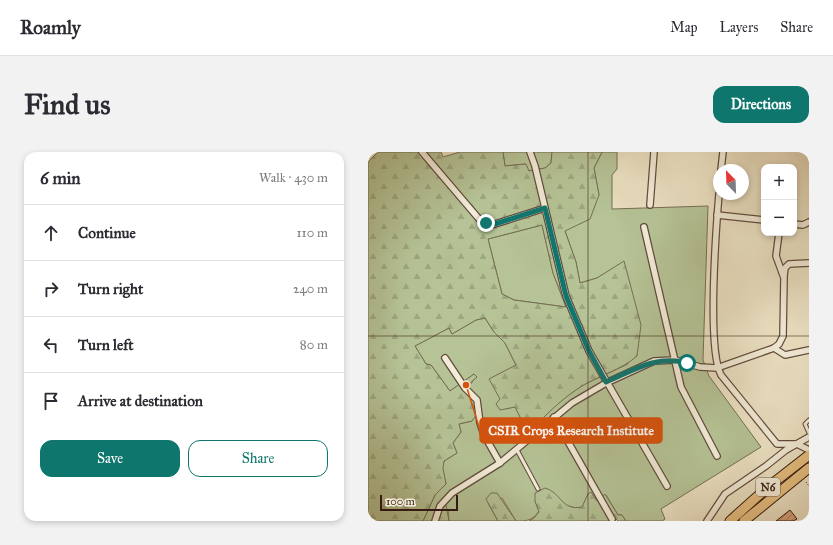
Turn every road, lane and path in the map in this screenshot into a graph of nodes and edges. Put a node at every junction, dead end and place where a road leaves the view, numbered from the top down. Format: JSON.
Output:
{"nodes":[{"id":1,"x":422,"y":152,"type":"edge"},
{"id":2,"x":530,"y":152,"type":"edge"},
{"id":3,"x":654,"y":152,"type":"edge"},
{"id":4,"x":723,"y":152,"type":"edge"},
{"id":5,"x":722,"y":164,"type":"edge"},
{"id":6,"x":718,"y":200,"type":"edge"},
{"id":7,"x":650,"y":205,"type":"dead end"},
{"id":8,"x":545,"y":208,"type":"junction"},
{"id":9,"x":717,"y":215,"type":"junction"},
{"id":10,"x":761,"y":220,"type":"edge"},
{"id":11,"x":809,"y":222,"type":"edge"},
{"id":12,"x":797,"y":224,"type":"edge"},
{"id":13,"x":644,"y":227,"type":"dead end"},
{"id":14,"x":779,"y":236,"type":"edge"},
{"id":15,"x":809,"y":263,"type":"edge"},
{"id":16,"x":784,"y":278,"type":"junction"},
{"id":17,"x":774,"y":348,"type":"junction"},
{"id":18,"x":809,"y":350,"type":"edge"},
{"id":19,"x":445,"y":358,"type":"dead end"},
{"id":20,"x":674,"y":360,"type":"junction"},
{"id":21,"x":717,"y":368,"type":"junction"},
{"id":22,"x":606,"y":382,"type":"junction"},
{"id":23,"x":554,"y":417,"type":"junction"},
{"id":24,"x":809,"y":420,"type":"edge"},
{"id":25,"x":809,"y":433,"type":"edge"},
{"id":26,"x":809,"y":437,"type":"edge"},
{"id":27,"x":797,"y":444,"type":"junction"},
{"id":28,"x":517,"y":450,"type":"junction"},
{"id":29,"x":809,"y":450,"type":"edge"},
{"id":30,"x":809,"y":455,"type":"edge"},
{"id":31,"x":717,"y":456,"type":"dead end"},
{"id":32,"x":500,"y":463,"type":"junction"},
{"id":33,"x":809,"y":468,"type":"edge"},
{"id":34,"x":806,"y":482,"type":"dead end"},
{"id":35,"x":667,"y":486,"type":"dead end"},
{"id":36,"x":809,"y":486,"type":"edge"},
{"id":37,"x":538,"y":489,"type":"dead end"},
{"id":38,"x":612,"y":519,"type":"dead end"},
{"id":39,"x":435,"y":521,"type":"edge"},
{"id":40,"x":707,"y":521,"type":"edge"},
{"id":41,"x":730,"y":521,"type":"edge"},
{"id":42,"x":744,"y":521,"type":"edge"}],
"edges":[{"from":1,"to":8,"type":"street"},
{"from":2,"to":8,"type":"street"},
{"from":3,"to":7,"type":"street"},
{"from":4,"to":5,"type":"street"},
{"from":6,"to":9,"type":"street"},
{"from":8,"to":22,"type":"street"},
{"from":9,"to":10,"type":"street"},
{"from":9,"to":21,"type":"street"},
{"from":11,"to":12,"type":"street"},
{"from":13,"to":20,"type":"street"},
{"from":14,"to":16,"type":"street"},
{"from":15,"to":16,"type":"street"},
{"from":16,"to":17,"type":"street"},
{"from":17,"to":18,"type":"street"},
{"from":17,"to":21,"type":"street"},
{"from":19,"to":32,"type":"street"},
{"from":20,"to":21,"type":"street"},
{"from":20,"to":22,"type":"street"},
{"from":20,"to":31,"type":"street"},
{"from":21,"to":27,"type":"street"},
{"from":22,"to":23,"type":"street"},
{"from":22,"to":35,"type":"street"},
{"from":23,"to":28,"type":"street"},
{"from":23,"to":38,"type":"street"},
{"from":24,"to":25,"type":"lane"},
{"from":26,"to":27,"type":"street"},
{"from":27,"to":29,"type":"street"},
{"from":27,"to":40,"type":"street"},
{"from":28,"to":32,"type":"street"},
{"from":28,"to":37,"type":"lane"},
{"from":30,"to":41,"type":"highway","number":"N6"},
{"from":32,"to":39,"type":"street"},
{"from":33,"to":42,"type":"highway","number":"N6"},
{"from":34,"to":36,"type":"path"}]}
